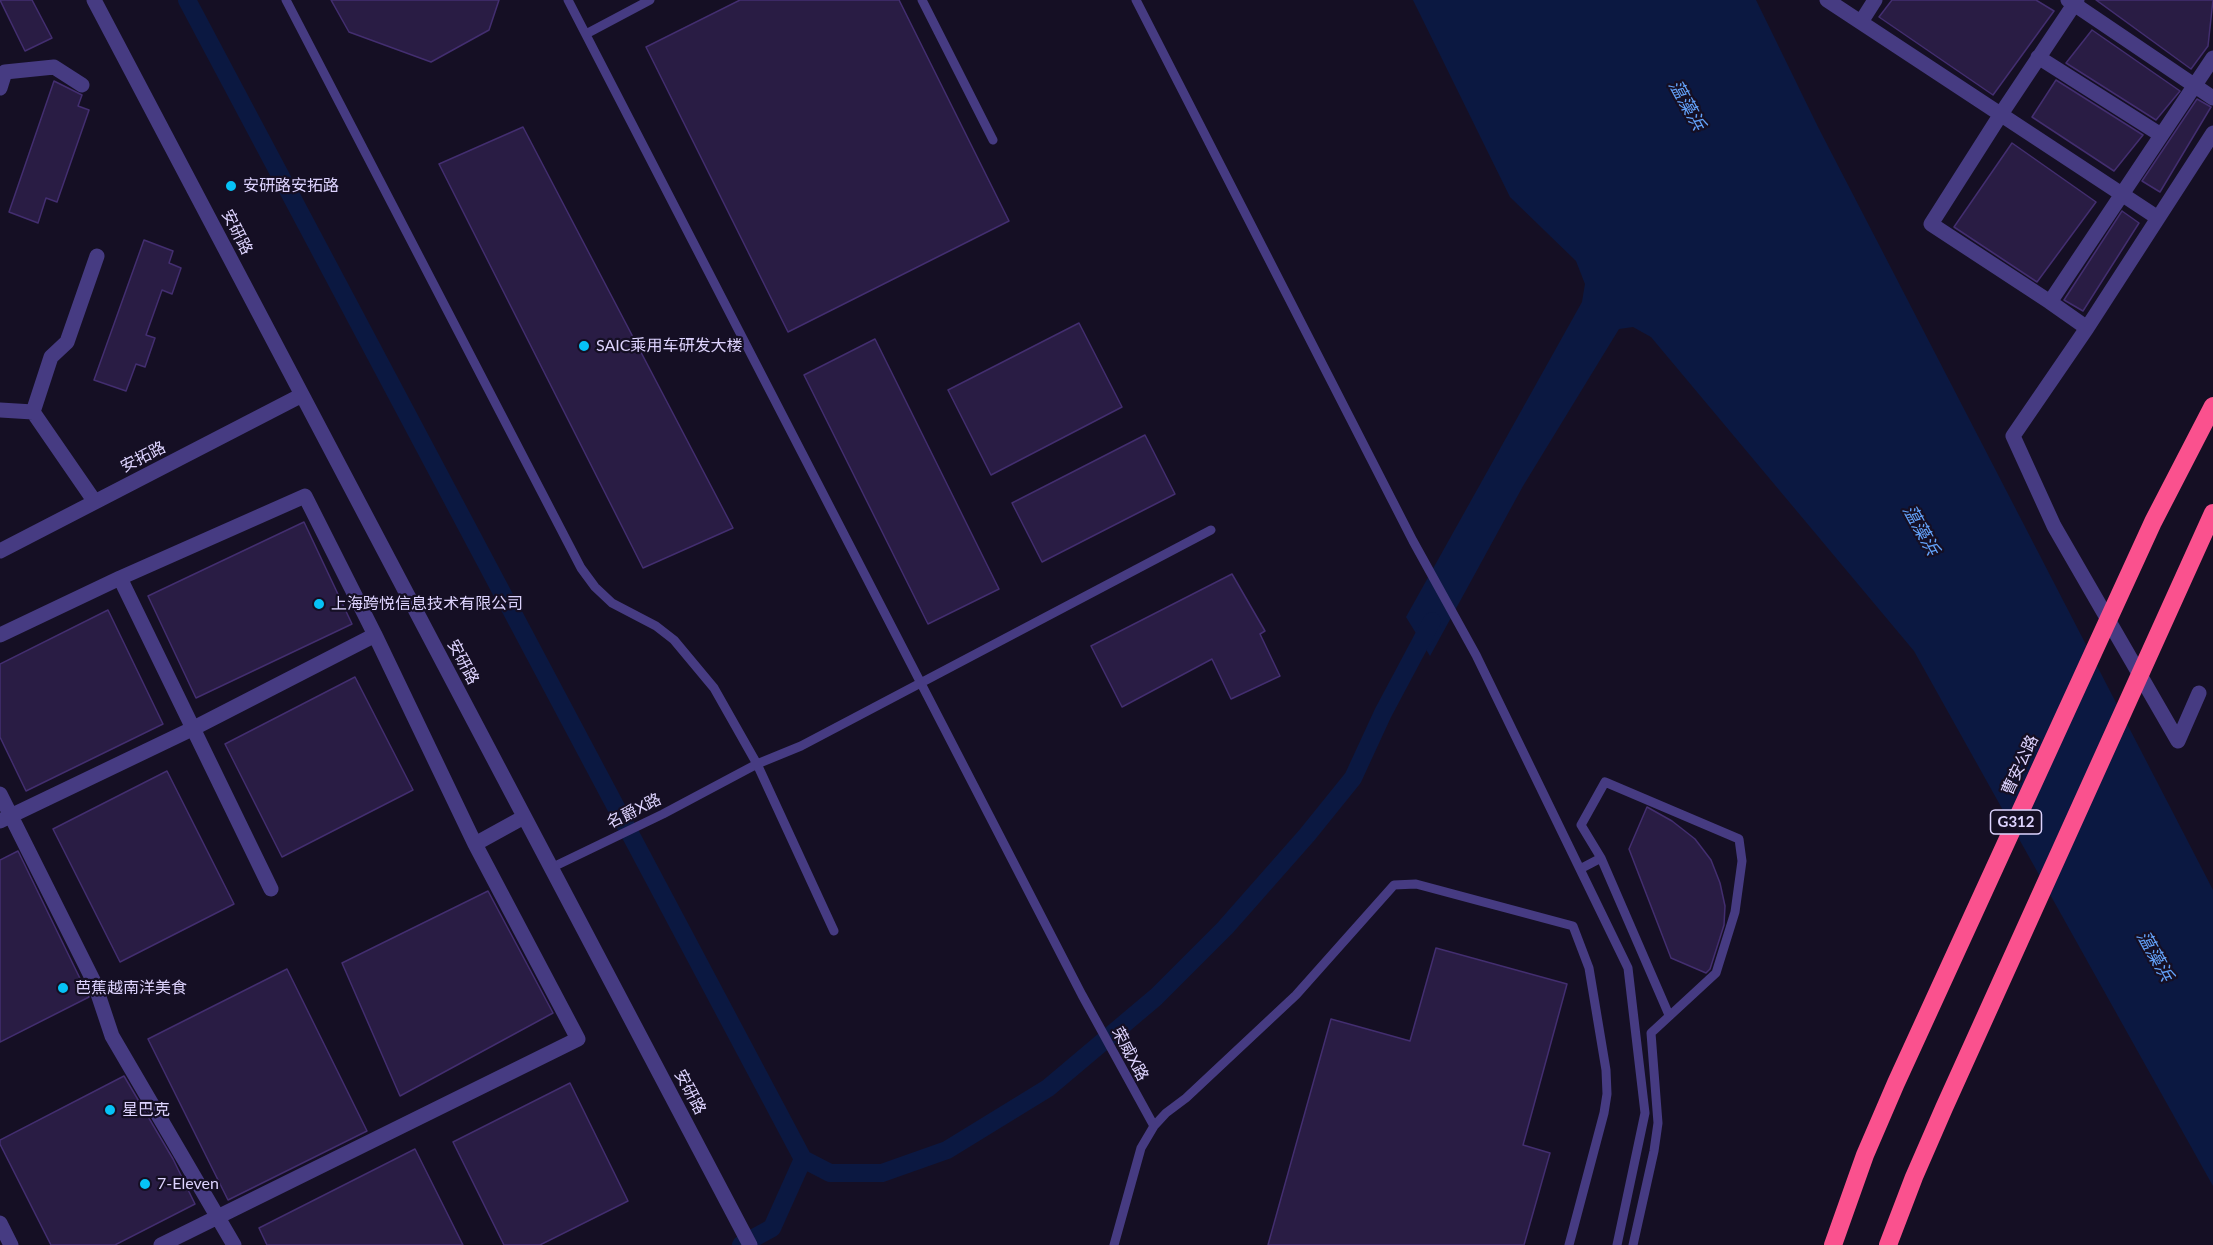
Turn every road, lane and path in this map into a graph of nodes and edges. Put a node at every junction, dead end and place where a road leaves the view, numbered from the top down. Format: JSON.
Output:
{"nodes":[{"id":1,"x":94,"y":0,"type":"edge"},
{"id":2,"x":286,"y":0,"type":"edge"},
{"id":3,"x":568,"y":0,"type":"edge"},
{"id":4,"x":650,"y":0,"type":"edge"},
{"id":5,"x":922,"y":0,"type":"edge"},
{"id":6,"x":1136,"y":0,"type":"edge"},
{"id":7,"x":1827,"y":0,"type":"edge"},
{"id":8,"x":1875,"y":0,"type":"edge"},
{"id":9,"x":2073,"y":1,"type":"edge"},
{"id":10,"x":1861,"y":22,"type":"junction"},
{"id":11,"x":586,"y":33,"type":"junction"},
{"id":12,"x":2038,"y":57,"type":"junction"},
{"id":13,"x":2213,"y":58,"type":"edge"},
{"id":14,"x":82,"y":85,"type":"dead end"},
{"id":15,"x":2194,"y":86,"type":"junction"},
{"id":16,"x":0,"y":88,"type":"edge"},
{"id":17,"x":2213,"y":98,"type":"edge"},
{"id":18,"x":2001,"y":114,"type":"junction"},
{"id":19,"x":2213,"y":133,"type":"edge"},
{"id":20,"x":2161,"y":135,"type":"junction"},
{"id":21,"x":993,"y":140,"type":"dead end"},
{"id":22,"x":2122,"y":193,"type":"junction"},
{"id":23,"x":2158,"y":218,"type":"junction"},
{"id":24,"x":97,"y":256,"type":"dead end"},
{"id":25,"x":2050,"y":302,"type":"junction"},
{"id":26,"x":2087,"y":328,"type":"junction"},
{"id":27,"x":302,"y":395,"type":"junction"},
{"id":28,"x":2213,"y":406,"type":"edge"},
{"id":29,"x":0,"y":410,"type":"edge"},
{"id":30,"x":33,"y":412,"type":"junction"},
{"id":31,"x":95,"y":502,"type":"junction"},
{"id":32,"x":2213,"y":513,"type":"edge"},
{"id":33,"x":1211,"y":530,"type":"dead end"},
{"id":34,"x":0,"y":551,"type":"edge"},
{"id":35,"x":120,"y":578,"type":"junction"},
{"id":36,"x":0,"y":635,"type":"edge"},
{"id":37,"x":375,"y":635,"type":"junction"},
{"id":38,"x":921,"y":682,"type":"junction"},
{"id":39,"x":2199,"y":693,"type":"dead end"},
{"id":40,"x":194,"y":728,"type":"junction"},
{"id":41,"x":757,"y":764,"type":"junction"},
{"id":42,"x":0,"y":794,"type":"edge"},
{"id":43,"x":524,"y":817,"type":"junction"},
{"id":44,"x":6,"y":818,"type":"edge"},
{"id":45,"x":475,"y":844,"type":"junction"},
{"id":46,"x":1600,"y":858,"type":"junction"},
{"id":47,"x":552,"y":868,"type":"junction"},
{"id":48,"x":1580,"y":868,"type":"junction"},
{"id":49,"x":271,"y":889,"type":"dead end"},
{"id":50,"x":834,"y":932,"type":"dead end"},
{"id":51,"x":1647,"y":964,"type":"junction"},
{"id":52,"x":1629,"y":977,"type":"junction"},
{"id":53,"x":1670,"y":1015,"type":"junction"},
{"id":54,"x":1154,"y":1126,"type":"junction"},
{"id":55,"x":219,"y":1216,"type":"junction"},
{"id":56,"x":0,"y":1223,"type":"edge"},
{"id":57,"x":11,"y":1245,"type":"edge"},
{"id":58,"x":161,"y":1245,"type":"edge"},
{"id":59,"x":234,"y":1245,"type":"edge"},
{"id":60,"x":750,"y":1245,"type":"edge"},
{"id":61,"x":1114,"y":1245,"type":"edge"},
{"id":62,"x":1569,"y":1245,"type":"edge"},
{"id":63,"x":1617,"y":1245,"type":"edge"},
{"id":64,"x":1632,"y":1245,"type":"edge"},
{"id":65,"x":1833,"y":1245,"type":"edge"},
{"id":66,"x":1888,"y":1245,"type":"edge"}],
"edges":[{"from":1,"to":27,"type":"street","name":"安研路"},
{"from":2,"to":41,"type":"lane"},
{"from":3,"to":11,"type":"lane","name":"荣威X路"},
{"from":4,"to":11,"type":"lane"},
{"from":5,"to":21,"type":"lane"},
{"from":6,"to":48,"type":"lane"},
{"from":7,"to":10,"type":"street"},
{"from":8,"to":10,"type":"street"},
{"from":9,"to":12,"type":"street"},
{"from":9,"to":15,"type":"street"},
{"from":10,"to":18,"type":"street"},
{"from":11,"to":38,"type":"lane","name":"荣威X路"},
{"from":12,"to":18,"type":"street"},
{"from":12,"to":20,"type":"street"},
{"from":13,"to":15,"type":"street"},
{"from":14,"to":16,"type":"street"},
{"from":15,"to":17,"type":"street"},
{"from":15,"to":20,"type":"street"},
{"from":18,"to":22,"type":"street"},
{"from":18,"to":25,"type":"street"},
{"from":19,"to":23,"type":"street"},
{"from":20,"to":22,"type":"street"},
{"from":22,"to":23,"type":"street"},
{"from":22,"to":25,"type":"street"},
{"from":23,"to":26,"type":"street"},
{"from":24,"to":30,"type":"street"},
{"from":25,"to":26,"type":"street"},
{"from":26,"to":39,"type":"street"},
{"from":27,"to":31,"type":"street","name":"安拓路"},
{"from":27,"to":43,"type":"street","name":"安研路"},
{"from":28,"to":65,"type":"highway","name":"曹安公路","number":"G312","bridge":true},
{"from":29,"to":30,"type":"street"},
{"from":30,"to":31,"type":"street"},
{"from":31,"to":34,"type":"street","name":"安拓路"},
{"from":32,"to":66,"type":"highway","number":"G312","bridge":true},
{"from":33,"to":38,"type":"lane","name":"名爵X路"},
{"from":35,"to":36,"type":"street"},
{"from":35,"to":37,"type":"street"},
{"from":35,"to":40,"type":"street"},
{"from":37,"to":40,"type":"street"},
{"from":37,"to":45,"type":"street"},
{"from":38,"to":41,"type":"lane","name":"名爵X路"},
{"from":38,"to":54,"type":"lane","name":"荣威X路"},
{"from":40,"to":44,"type":"street"},
{"from":40,"to":49,"type":"street"},
{"from":41,"to":47,"type":"lane","name":"名爵X路"},
{"from":41,"to":50,"type":"lane"},
{"from":42,"to":44,"type":"street"},
{"from":43,"to":45,"type":"street"},
{"from":43,"to":47,"type":"street","name":"安研路"},
{"from":44,"to":55,"type":"street"},
{"from":45,"to":55,"type":"street"},
{"from":46,"to":48,"type":"lane"},
{"from":46,"to":51,"type":"lane"},
{"from":46,"to":53,"type":"lane"},
{"from":47,"to":60,"type":"street","name":"安研路"},
{"from":48,"to":52,"type":"lane"},
{"from":51,"to":52,"type":"lane"},
{"from":51,"to":53,"type":"lane"},
{"from":52,"to":63,"type":"lane"},
{"from":53,"to":64,"type":"lane"},
{"from":54,"to":61,"type":"lane"},
{"from":54,"to":62,"type":"lane"},
{"from":55,"to":58,"type":"street"},
{"from":55,"to":59,"type":"street"},
{"from":56,"to":57,"type":"street"}]}
